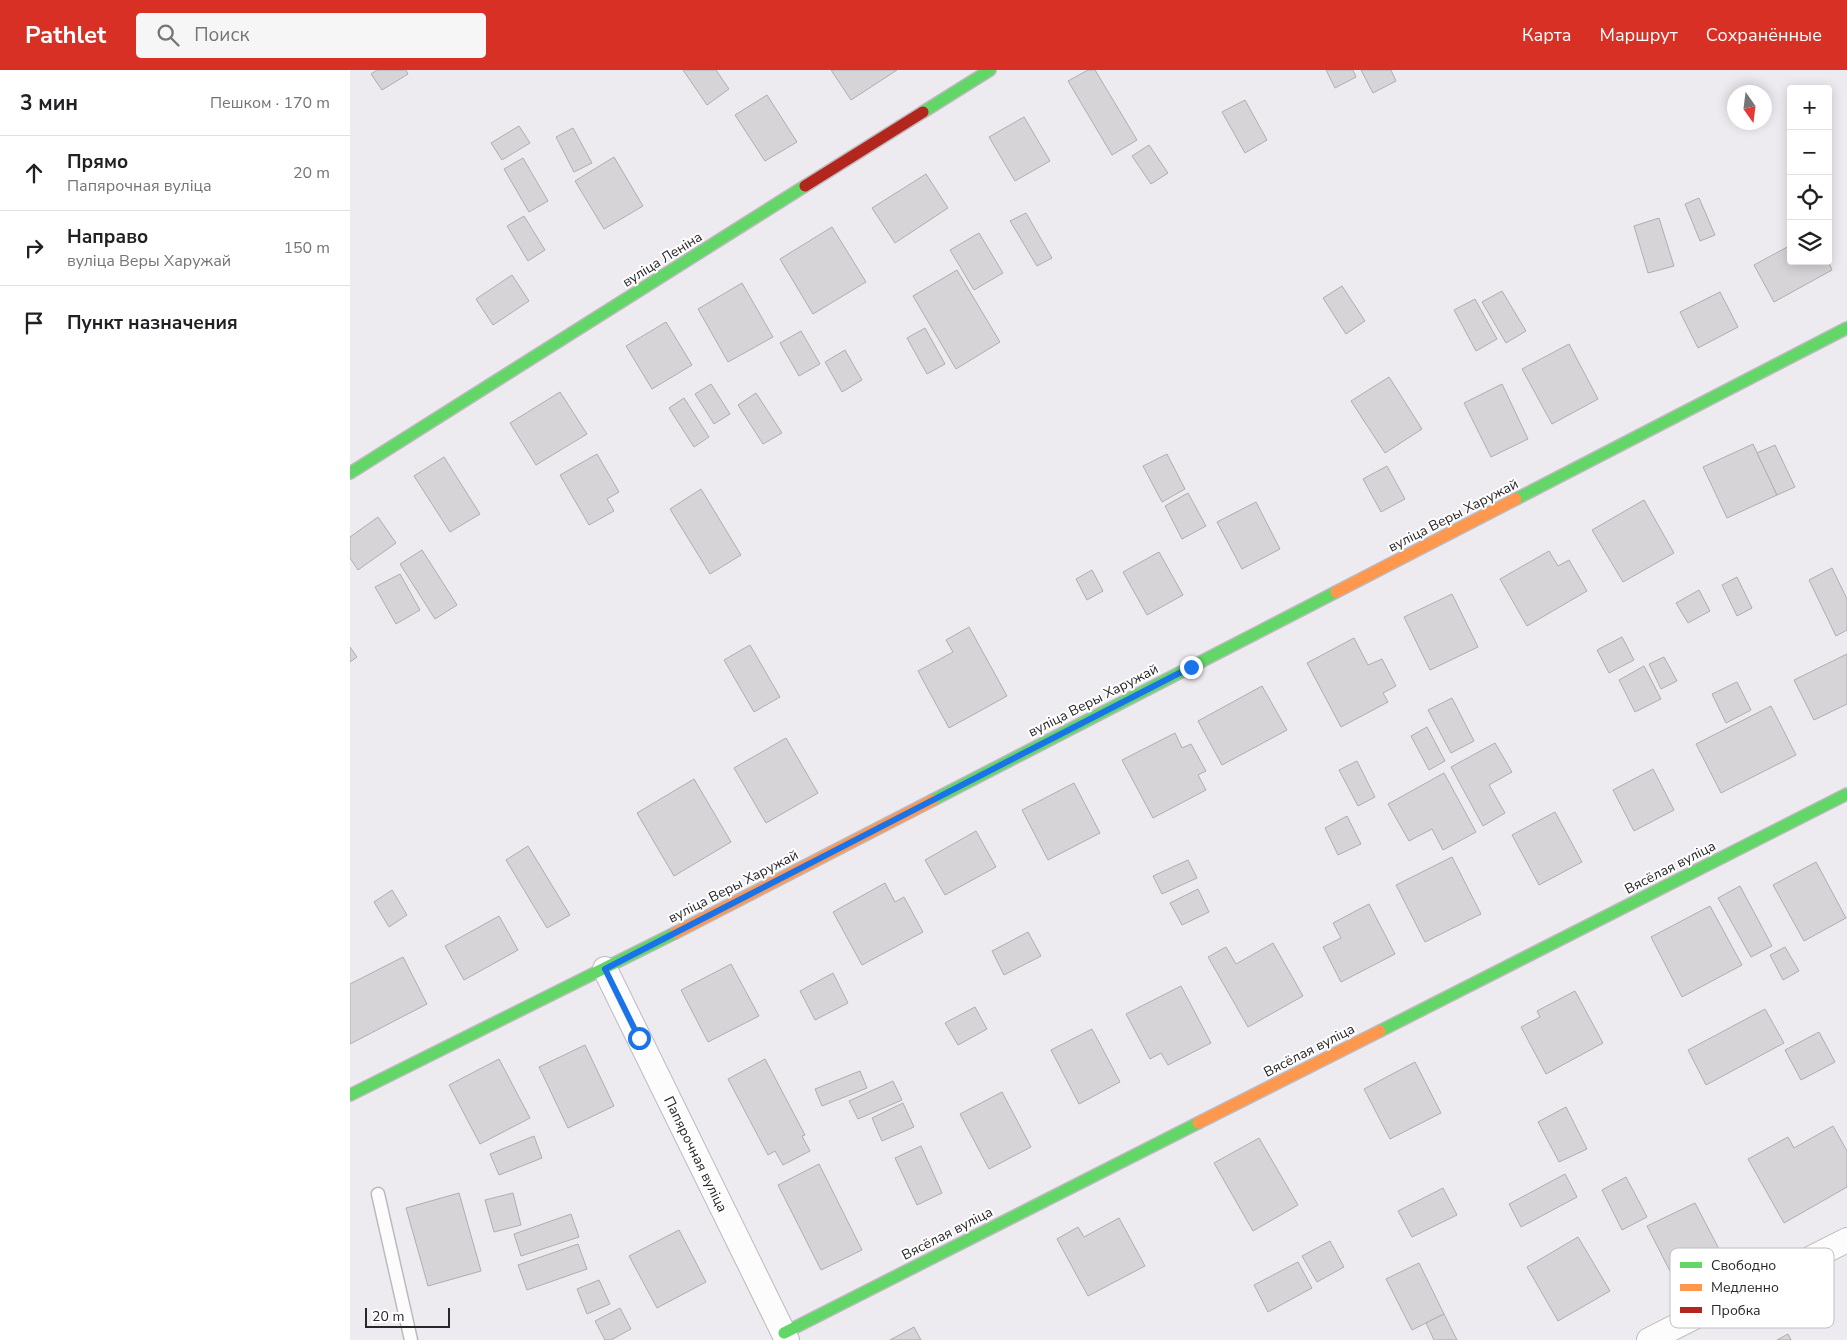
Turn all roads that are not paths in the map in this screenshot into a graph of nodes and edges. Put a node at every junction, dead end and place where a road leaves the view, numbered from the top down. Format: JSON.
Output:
{"nodes":[{"id":1,"x":990,"y":70,"type":"edge"},
{"id":2,"x":1847,"y":328,"type":"edge"},
{"id":3,"x":350,"y":473,"type":"edge"},
{"id":4,"x":1847,"y":794,"type":"edge"},
{"id":5,"x":605,"y":969,"type":"junction"},
{"id":6,"x":350,"y":1095,"type":"edge"},
{"id":7,"x":378,"y":1194,"type":"dead end"},
{"id":8,"x":1847,"y":1240,"type":"edge"},
{"id":9,"x":1831,"y":1248,"type":"edge"},
{"id":10,"x":1673,"y":1328,"type":"edge"},
{"id":11,"x":786,"y":1336,"type":"edge"},
{"id":12,"x":411,"y":1340,"type":"edge"},
{"id":13,"x":1649,"y":1340,"type":"edge"}],
"edges":[{"from":1,"to":3,"type":"street","name":"вуліца Леніна"},
{"from":2,"to":5,"type":"street","name":"вуліца Веры Харужай"},
{"from":4,"to":11,"type":"street","name":"Вясёлая вуліца"},
{"from":5,"to":6,"type":"street","name":"вуліца Веры Харужай"},
{"from":5,"to":11,"type":"street","name":"Папярочная вуліца"},
{"from":7,"to":12,"type":"lane"},
{"from":8,"to":9,"type":"street"},
{"from":10,"to":13,"type":"street"}]}
